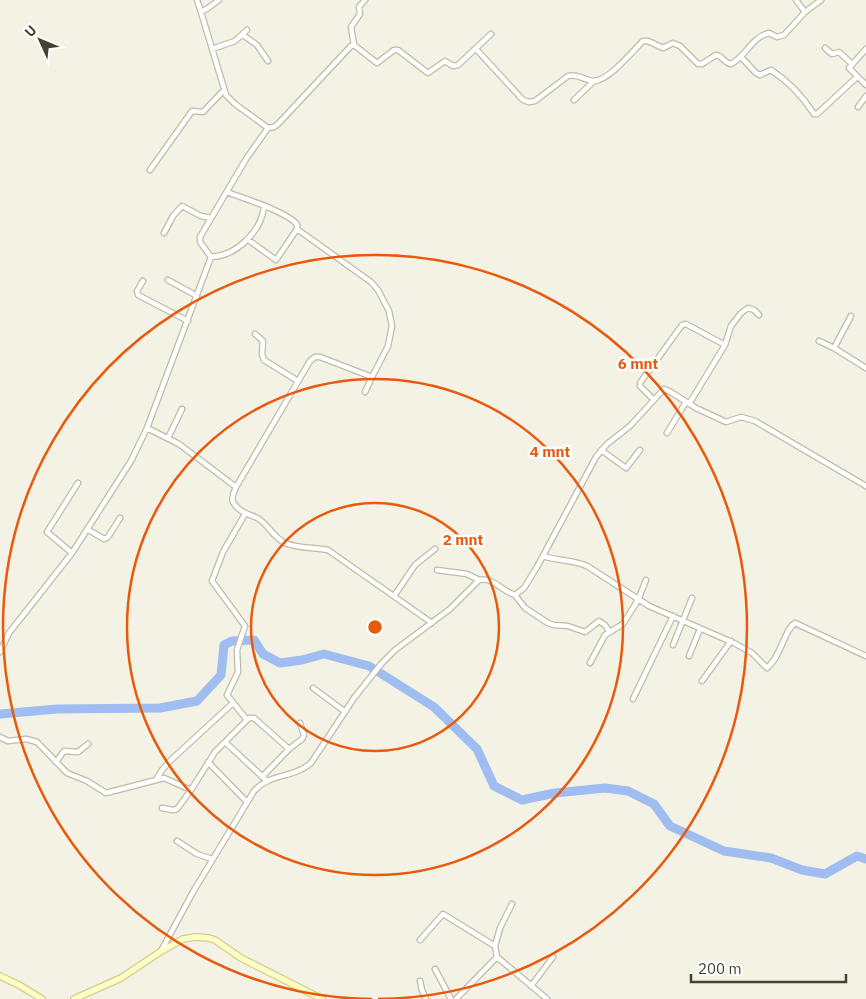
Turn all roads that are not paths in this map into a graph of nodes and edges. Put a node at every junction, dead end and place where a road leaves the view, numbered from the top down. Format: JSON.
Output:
{"nodes":[{"id":1,"x":196,"y":0,"type":"edge"},
{"id":2,"x":219,"y":0,"type":"edge"},
{"id":3,"x":365,"y":0,"type":"edge"},
{"id":4,"x":796,"y":0,"type":"edge"},
{"id":5,"x":817,"y":1,"type":"edge"},
{"id":6,"x":201,"y":12,"type":"junction"},
{"id":7,"x":805,"y":12,"type":"junction"},
{"id":8,"x":246,"y":30,"type":"dead end"},
{"id":9,"x":490,"y":34,"type":"dead end"},
{"id":10,"x":243,"y":35,"type":"junction"},
{"id":11,"x":354,"y":45,"type":"junction"},
{"id":12,"x":825,"y":48,"type":"dead end"},
{"id":13,"x":212,"y":49,"type":"junction"},
{"id":14,"x":476,"y":49,"type":"junction"},
{"id":15,"x":866,"y":49,"type":"edge"},
{"id":16,"x":741,"y":57,"type":"junction"},
{"id":17,"x":268,"y":61,"type":"dead end"},
{"id":18,"x":851,"y":63,"type":"junction"},
{"id":19,"x":857,"y":77,"type":"junction"},
{"id":20,"x":594,"y":81,"type":"junction"},
{"id":21,"x":866,"y":85,"type":"edge"},
{"id":22,"x":224,"y":90,"type":"junction"},
{"id":23,"x":866,"y":96,"type":"edge"},
{"id":24,"x":574,"y":100,"type":"dead end"},
{"id":25,"x":858,"y":107,"type":"dead end"},
{"id":26,"x":268,"y":128,"type":"junction"},
{"id":27,"x":150,"y":170,"type":"dead end"},
{"id":28,"x":227,"y":192,"type":"junction"},
{"id":29,"x":264,"y":207,"type":"junction"},
{"id":30,"x":211,"y":218,"type":"junction"},
{"id":31,"x":297,"y":229,"type":"junction"},
{"id":32,"x":164,"y":233,"type":"dead end"},
{"id":33,"x":247,"y":239,"type":"junction"},
{"id":34,"x":212,"y":256,"type":"junction"},
{"id":35,"x":168,"y":280,"type":"dead end"},
{"id":36,"x":143,"y":281,"type":"dead end"},
{"id":37,"x":196,"y":296,"type":"junction"},
{"id":38,"x":759,"y":315,"type":"dead end"},
{"id":39,"x":851,"y":316,"type":"dead end"},
{"id":40,"x":188,"y":321,"type":"junction"},
{"id":41,"x":255,"y":334,"type":"dead end"},
{"id":42,"x":819,"y":340,"type":"dead end"},
{"id":43,"x":725,"y":345,"type":"junction"},
{"id":44,"x":834,"y":348,"type":"junction"},
{"id":45,"x":866,"y":368,"type":"edge"},
{"id":46,"x":372,"y":377,"type":"junction"},
{"id":47,"x":298,"y":381,"type":"junction"},
{"id":48,"x":364,"y":392,"type":"dead end"},
{"id":49,"x":653,"y":399,"type":"junction"},
{"id":50,"x":688,"y":403,"type":"junction"},
{"id":51,"x":182,"y":409,"type":"dead end"},
{"id":52,"x":146,"y":428,"type":"junction"},
{"id":53,"x":668,"y":433,"type":"dead end"},
{"id":54,"x":168,"y":438,"type":"junction"},
{"id":55,"x":601,"y":450,"type":"junction"},
{"id":56,"x":640,"y":450,"type":"dead end"},
{"id":57,"x":78,"y":483,"type":"dead end"},
{"id":58,"x":866,"y":486,"type":"edge"},
{"id":59,"x":236,"y":488,"type":"junction"},
{"id":60,"x":245,"y":514,"type":"junction"},
{"id":61,"x":120,"y":518,"type":"dead end"},
{"id":62,"x":87,"y":529,"type":"junction"},
{"id":63,"x":435,"y":549,"type":"dead end"},
{"id":64,"x":72,"y":552,"type":"junction"},
{"id":65,"x":543,"y":556,"type":"junction"},
{"id":66,"x":437,"y":570,"type":"dead end"},
{"id":67,"x":479,"y":580,"type":"junction"},
{"id":68,"x":646,"y":580,"type":"dead end"},
{"id":69,"x":515,"y":595,"type":"junction"},
{"id":70,"x":394,"y":596,"type":"junction"},
{"id":71,"x":692,"y":598,"type":"dead end"},
{"id":72,"x":638,"y":600,"type":"junction"},
{"id":73,"x":673,"y":616,"type":"junction"},
{"id":74,"x":683,"y":621,"type":"junction"},
{"id":75,"x":432,"y":623,"type":"junction"},
{"id":76,"x":700,"y":629,"type":"junction"},
{"id":77,"x":609,"y":631,"type":"junction"},
{"id":78,"x":730,"y":641,"type":"junction"},
{"id":79,"x":672,"y":645,"type":"dead end"},
{"id":80,"x":0,"y":652,"type":"edge"},
{"id":81,"x":688,"y":656,"type":"dead end"},
{"id":82,"x":866,"y":656,"type":"edge"},
{"id":83,"x":590,"y":663,"type":"dead end"},
{"id":84,"x":702,"y":681,"type":"dead end"},
{"id":85,"x":313,"y":688,"type":"dead end"},
{"id":86,"x":633,"y":699,"type":"dead end"},
{"id":87,"x":233,"y":704,"type":"junction"},
{"id":88,"x":344,"y":711,"type":"junction"},
{"id":89,"x":247,"y":720,"type":"junction"},
{"id":90,"x":300,"y":723,"type":"dead end"},
{"id":91,"x":0,"y":737,"type":"edge"},
{"id":92,"x":225,"y":742,"type":"junction"},
{"id":93,"x":88,"y":744,"type":"dead end"},
{"id":94,"x":289,"y":749,"type":"junction"},
{"id":95,"x":56,"y":762,"type":"junction"},
{"id":96,"x":208,"y":762,"type":"junction"},
{"id":97,"x":264,"y":779,"type":"junction"},
{"id":98,"x":156,"y":780,"type":"junction"},
{"id":99,"x":191,"y":790,"type":"junction"},
{"id":100,"x":247,"y":802,"type":"junction"},
{"id":101,"x":162,"y":808,"type":"dead end"},
{"id":102,"x":177,"y":841,"type":"dead end"},
{"id":103,"x":212,"y":859,"type":"junction"},
{"id":104,"x":512,"y":904,"type":"dead end"},
{"id":105,"x":420,"y":940,"type":"dead end"},
{"id":106,"x":495,"y":946,"type":"junction"},
{"id":107,"x":160,"y":952,"type":"junction"},
{"id":108,"x":497,"y":957,"type":"junction"},
{"id":109,"x":553,"y":957,"type":"dead end"},
{"id":110,"x":435,"y":969,"type":"dead end"},
{"id":111,"x":0,"y":976,"type":"edge"},
{"id":112,"x":420,"y":981,"type":"dead end"},
{"id":113,"x":531,"y":986,"type":"junction"},
{"id":114,"x":42,"y":999,"type":"edge"},
{"id":115,"x":74,"y":999,"type":"edge"},
{"id":116,"x":322,"y":999,"type":"edge"},
{"id":117,"x":426,"y":999,"type":"edge"},
{"id":118,"x":451,"y":999,"type":"edge"},
{"id":119,"x":456,"y":999,"type":"edge"},
{"id":120,"x":547,"y":999,"type":"edge"}],
"edges":[{"from":1,"to":6,"type":"street"},
{"from":2,"to":6,"type":"street"},
{"from":3,"to":11,"type":"street"},
{"from":4,"to":7,"type":"street"},
{"from":5,"to":7,"type":"street"},
{"from":6,"to":13,"type":"street"},
{"from":7,"to":16,"type":"street"},
{"from":8,"to":10,"type":"street"},
{"from":9,"to":14,"type":"street"},
{"from":10,"to":13,"type":"street"},
{"from":10,"to":17,"type":"street"},
{"from":11,"to":14,"type":"street"},
{"from":11,"to":26,"type":"street"},
{"from":12,"to":18,"type":"street"},
{"from":13,"to":22,"type":"street"},
{"from":14,"to":20,"type":"street"},
{"from":15,"to":18,"type":"street"},
{"from":16,"to":19,"type":"street"},
{"from":16,"to":20,"type":"street"},
{"from":18,"to":19,"type":"street"},
{"from":19,"to":21,"type":"street"},
{"from":20,"to":24,"type":"street"},
{"from":22,"to":26,"type":"street"},
{"from":22,"to":27,"type":"street"},
{"from":23,"to":25,"type":"street"},
{"from":26,"to":28,"type":"street"},
{"from":28,"to":29,"type":"street"},
{"from":28,"to":30,"type":"street"},
{"from":29,"to":31,"type":"street"},
{"from":29,"to":33,"type":"street"},
{"from":30,"to":32,"type":"street"},
{"from":30,"to":34,"type":"street"},
{"from":31,"to":33,"type":"street"},
{"from":31,"to":46,"type":"street"},
{"from":33,"to":34,"type":"street"},
{"from":34,"to":37,"type":"street"},
{"from":35,"to":37,"type":"street"},
{"from":36,"to":40,"type":"street"},
{"from":37,"to":40,"type":"street"},
{"from":38,"to":43,"type":"street"},
{"from":39,"to":44,"type":"street"},
{"from":40,"to":52,"type":"street"},
{"from":41,"to":47,"type":"street"},
{"from":42,"to":44,"type":"street"},
{"from":43,"to":49,"type":"street"},
{"from":43,"to":50,"type":"street"},
{"from":44,"to":45,"type":"street"},
{"from":46,"to":47,"type":"street"},
{"from":46,"to":48,"type":"street"},
{"from":47,"to":59,"type":"street"},
{"from":49,"to":50,"type":"street"},
{"from":49,"to":55,"type":"street"},
{"from":50,"to":53,"type":"street"},
{"from":50,"to":58,"type":"street"},
{"from":51,"to":54,"type":"street"},
{"from":52,"to":54,"type":"street"},
{"from":52,"to":62,"type":"street"},
{"from":54,"to":59,"type":"street"},
{"from":55,"to":56,"type":"street"},
{"from":55,"to":65,"type":"street"},
{"from":57,"to":64,"type":"street"},
{"from":59,"to":60,"type":"street"},
{"from":60,"to":70,"type":"street"},
{"from":60,"to":87,"type":"street"},
{"from":61,"to":62,"type":"street"},
{"from":62,"to":64,"type":"street"},
{"from":63,"to":70,"type":"street"},
{"from":64,"to":80,"type":"street"},
{"from":65,"to":69,"type":"street"},
{"from":65,"to":72,"type":"street"},
{"from":66,"to":67,"type":"street"},
{"from":67,"to":69,"type":"street"},
{"from":67,"to":75,"type":"street"},
{"from":68,"to":72,"type":"street"},
{"from":69,"to":77,"type":"street"},
{"from":70,"to":75,"type":"street"},
{"from":71,"to":74,"type":"street"},
{"from":72,"to":73,"type":"street"},
{"from":72,"to":77,"type":"street"},
{"from":73,"to":74,"type":"street"},
{"from":73,"to":86,"type":"street"},
{"from":74,"to":76,"type":"street"},
{"from":74,"to":79,"type":"street"},
{"from":75,"to":88,"type":"street"},
{"from":76,"to":78,"type":"street"},
{"from":76,"to":81,"type":"street"},
{"from":77,"to":83,"type":"street"},
{"from":78,"to":82,"type":"street"},
{"from":78,"to":84,"type":"street"},
{"from":85,"to":88,"type":"street"},
{"from":87,"to":89,"type":"street"},
{"from":87,"to":98,"type":"street"},
{"from":88,"to":97,"type":"street"},
{"from":89,"to":92,"type":"street"},
{"from":89,"to":94,"type":"street"},
{"from":90,"to":94,"type":"street"},
{"from":91,"to":95,"type":"street"},
{"from":92,"to":96,"type":"street"},
{"from":92,"to":97,"type":"street"},
{"from":93,"to":95,"type":"street"},
{"from":94,"to":97,"type":"street"},
{"from":95,"to":98,"type":"street"},
{"from":96,"to":99,"type":"street"},
{"from":96,"to":100,"type":"street"},
{"from":97,"to":100,"type":"street"},
{"from":98,"to":99,"type":"street"},
{"from":99,"to":101,"type":"street"},
{"from":100,"to":103,"type":"street"},
{"from":102,"to":103,"type":"street"},
{"from":103,"to":107,"type":"street"},
{"from":104,"to":106,"type":"street"},
{"from":105,"to":106,"type":"street"},
{"from":106,"to":108,"type":"street"},
{"from":107,"to":115,"type":"street"},
{"from":107,"to":116,"type":"street"},
{"from":108,"to":113,"type":"street"},
{"from":108,"to":119,"type":"street"},
{"from":109,"to":113,"type":"street"},
{"from":110,"to":118,"type":"street"},
{"from":111,"to":114,"type":"street"},
{"from":112,"to":117,"type":"street"},
{"from":113,"to":120,"type":"street"}]}
